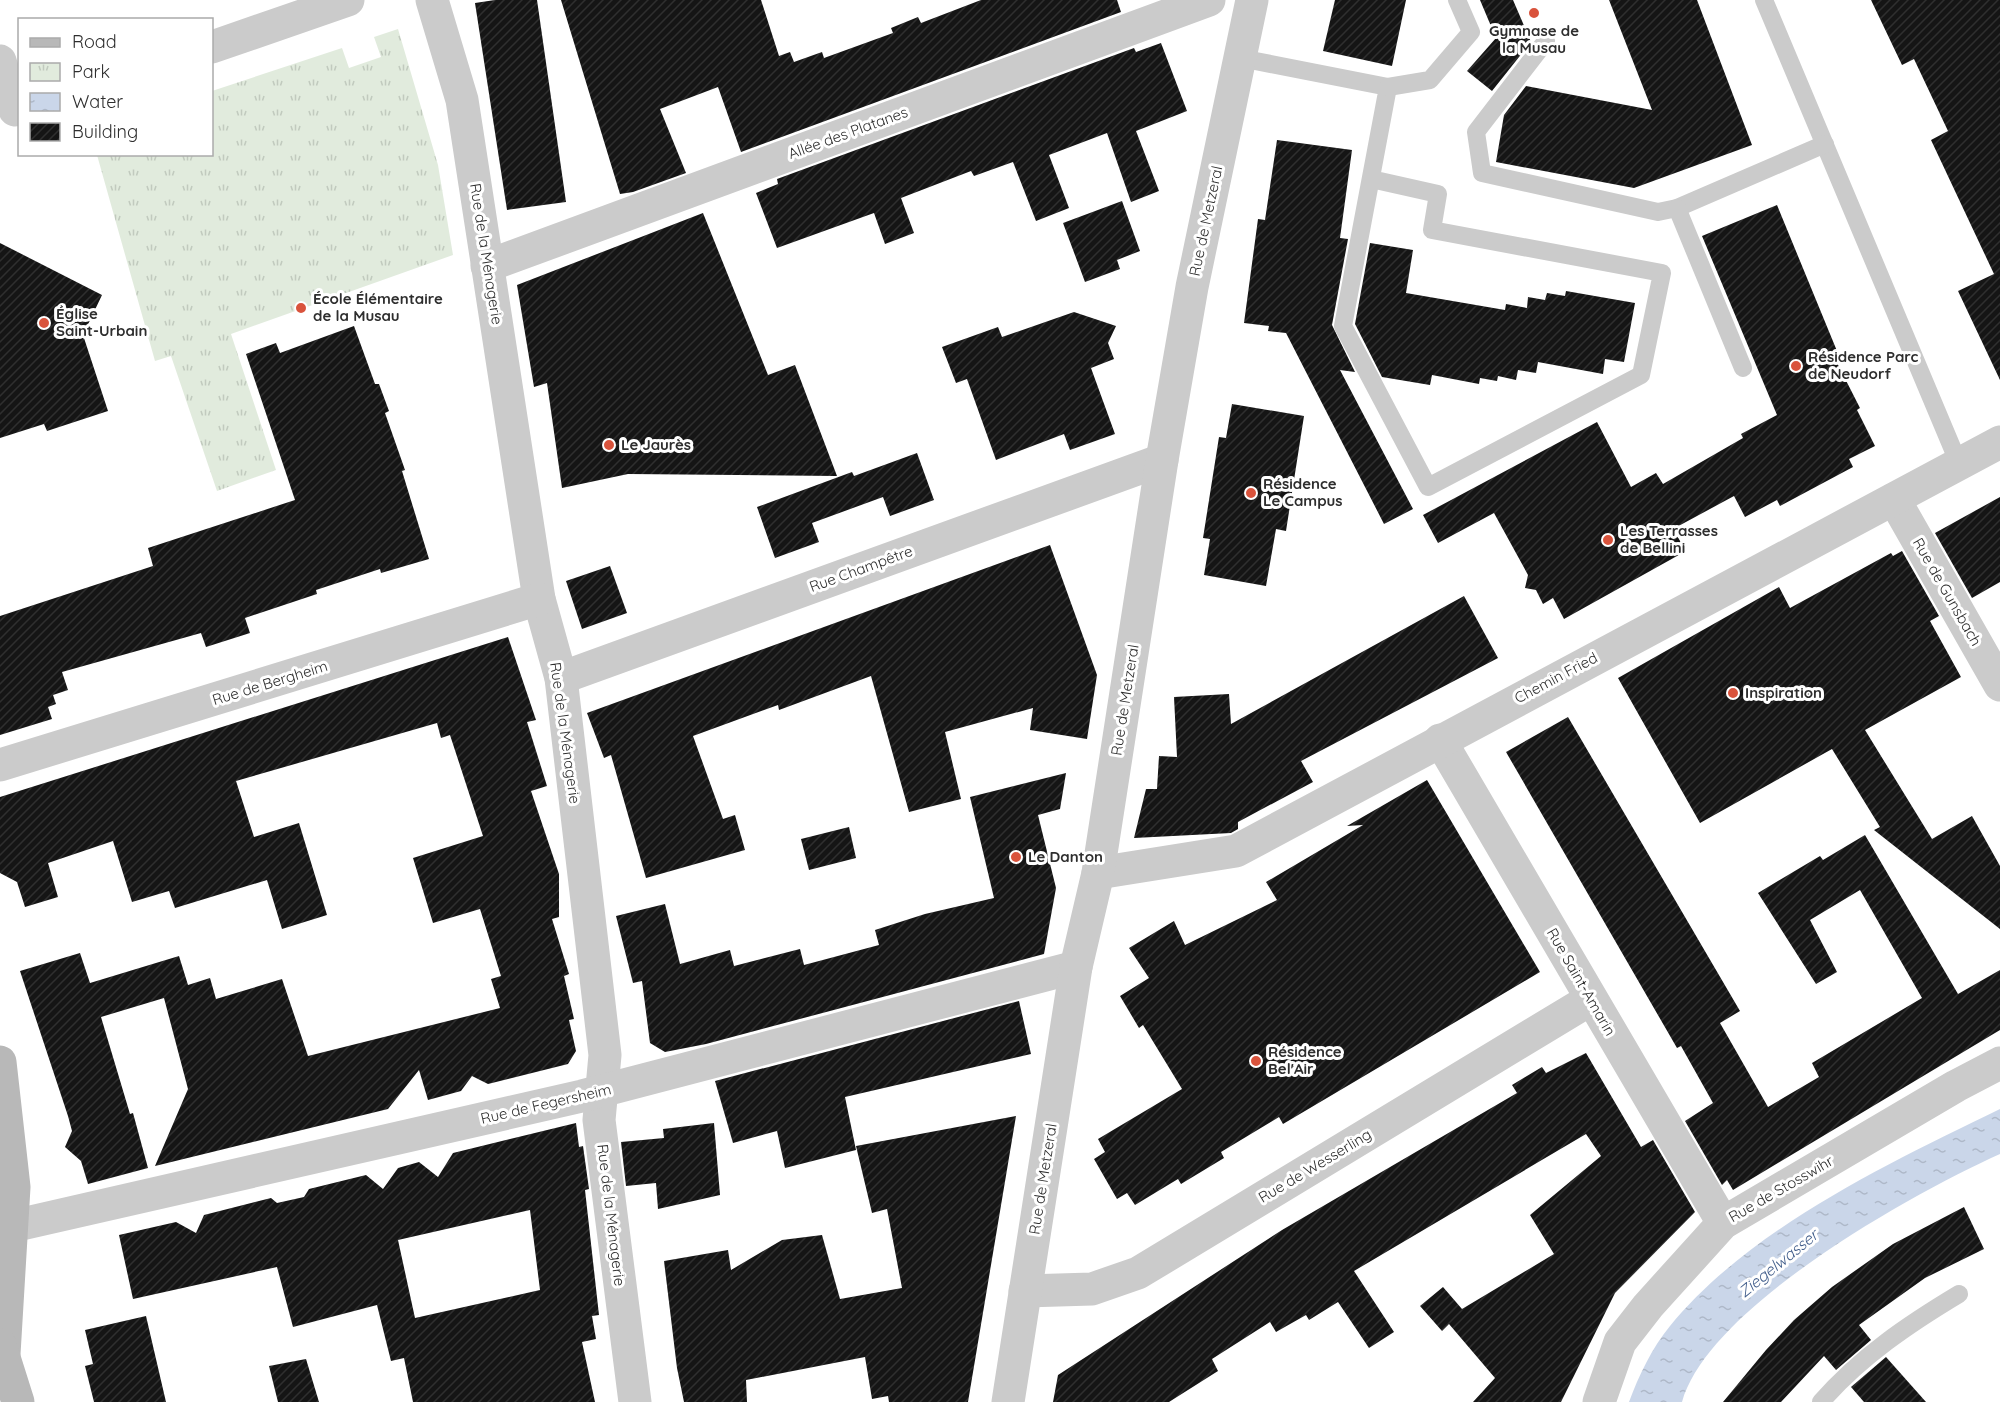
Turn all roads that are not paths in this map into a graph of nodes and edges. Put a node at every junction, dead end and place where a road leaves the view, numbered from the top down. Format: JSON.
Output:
{"nodes":[{"id":1,"x":348,"y":0,"type":"edge"},
{"id":2,"x":432,"y":0,"type":"edge"},
{"id":3,"x":1209,"y":0,"type":"edge"},
{"id":4,"x":1252,"y":0,"type":"edge"},
{"id":5,"x":1457,"y":0,"type":"edge"},
{"id":6,"x":1764,"y":0,"type":"edge"},
{"id":7,"x":1546,"y":41,"type":"dead end"},
{"id":8,"x":213,"y":47,"type":"edge"},
{"id":9,"x":1240,"y":58,"type":"junction"},
{"id":10,"x":0,"y":61,"type":"edge"},
{"id":11,"x":1388,"y":87,"type":"junction"},
{"id":12,"x":11,"y":111,"type":"edge"},
{"id":13,"x":1825,"y":144,"type":"junction"},
{"id":14,"x":1371,"y":179,"type":"junction"},
{"id":15,"x":1677,"y":208,"type":"junction"},
{"id":16,"x":487,"y":266,"type":"junction"},
{"id":17,"x":1743,"y":368,"type":"dead end"},
{"id":18,"x":2000,"y":442,"type":"edge"},
{"id":19,"x":1162,"y":460,"type":"junction"},
{"id":20,"x":1959,"y":464,"type":"junction"},
{"id":21,"x":1894,"y":499,"type":"junction"},
{"id":22,"x":539,"y":599,"type":"junction"},
{"id":23,"x":561,"y":678,"type":"junction"},
{"id":24,"x":2000,"y":686,"type":"edge"},
{"id":25,"x":1440,"y":740,"type":"junction"},
{"id":26,"x":0,"y":765,"type":"edge"},
{"id":27,"x":1098,"y":873,"type":"junction"},
{"id":28,"x":1076,"y":968,"type":"junction"},
{"id":29,"x":1591,"y":999,"type":"junction"},
{"id":30,"x":0,"y":1062,"type":"edge"},
{"id":31,"x":2000,"y":1063,"type":"edge"},
{"id":32,"x":602,"y":1091,"type":"junction"},
{"id":33,"x":1723,"y":1223,"type":"junction"},
{"id":34,"x":13,"y":1226,"type":"junction"},
{"id":35,"x":1025,"y":1291,"type":"junction"},
{"id":36,"x":1959,"y":1293,"type":"dead end"},
{"id":37,"x":2,"y":1350,"type":"edge"},
{"id":38,"x":18,"y":1402,"type":"edge"},
{"id":39,"x":635,"y":1402,"type":"edge"},
{"id":40,"x":1008,"y":1402,"type":"edge"},
{"id":41,"x":1599,"y":1402,"type":"edge"},
{"id":42,"x":1821,"y":1402,"type":"edge"}],
"edges":[{"from":1,"to":8,"type":"street"},
{"from":2,"to":16,"type":"street","name":"Rue de la Ménagerie"},
{"from":3,"to":16,"type":"street","name":"Allée des Platanes"},
{"from":4,"to":9,"type":"street","name":"Rue de Metzeral"},
{"from":5,"to":11,"type":"lane"},
{"from":6,"to":13,"type":"lane"},
{"from":7,"to":15,"type":"lane"},
{"from":9,"to":11,"type":"lane"},
{"from":9,"to":19,"type":"street","name":"Rue de Metzeral"},
{"from":10,"to":12,"type":"street"},
{"from":11,"to":14,"type":"lane"},
{"from":13,"to":15,"type":"lane"},
{"from":13,"to":20,"type":"lane"},
{"from":14,"to":14,"type":"lane"},
{"from":15,"to":17,"type":"lane"},
{"from":16,"to":22,"type":"street","name":"Rue de la Ménagerie"},
{"from":18,"to":20,"type":"street","name":"Chemin Fried"},
{"from":19,"to":23,"type":"street","name":"Rue Champêtre"},
{"from":19,"to":27,"type":"street","name":"Rue de Metzeral"},
{"from":20,"to":21,"type":"street","name":"Chemin Fried"},
{"from":21,"to":24,"type":"street","name":"Rue de Gunsbach"},
{"from":21,"to":25,"type":"street","name":"Chemin Fried"},
{"from":22,"to":23,"type":"street","name":"Rue de la Ménagerie"},
{"from":22,"to":26,"type":"street","name":"Rue de Bergheim"},
{"from":23,"to":32,"type":"street","name":"Rue de la Ménagerie"},
{"from":25,"to":27,"type":"street","name":"Chemin Fried"},
{"from":25,"to":29,"type":"street","name":"Rue Saint-Amarin"},
{"from":27,"to":28,"type":"street","name":"Rue de Metzeral"},
{"from":28,"to":32,"type":"street","name":"Rue de Fegersheim"},
{"from":28,"to":35,"type":"street","name":"Rue de Metzeral"},
{"from":29,"to":33,"type":"street","name":"Rue Saint-Amarin"},
{"from":29,"to":35,"type":"street","name":"Rue de Wesserling"},
{"from":30,"to":34,"type":"main road"},
{"from":31,"to":33,"type":"street","name":"Rue de Stosswihr"},
{"from":32,"to":34,"type":"street","name":"Rue de Fegersheim"},
{"from":32,"to":39,"type":"street","name":"Rue de la Ménagerie"},
{"from":33,"to":41,"type":"street","name":"Rue de Stosswihr"},
{"from":34,"to":37,"type":"main road"},
{"from":35,"to":40,"type":"street","name":"Rue de Metzeral"},
{"from":36,"to":42,"type":"lane"},
{"from":37,"to":38,"type":"main road"}]}
